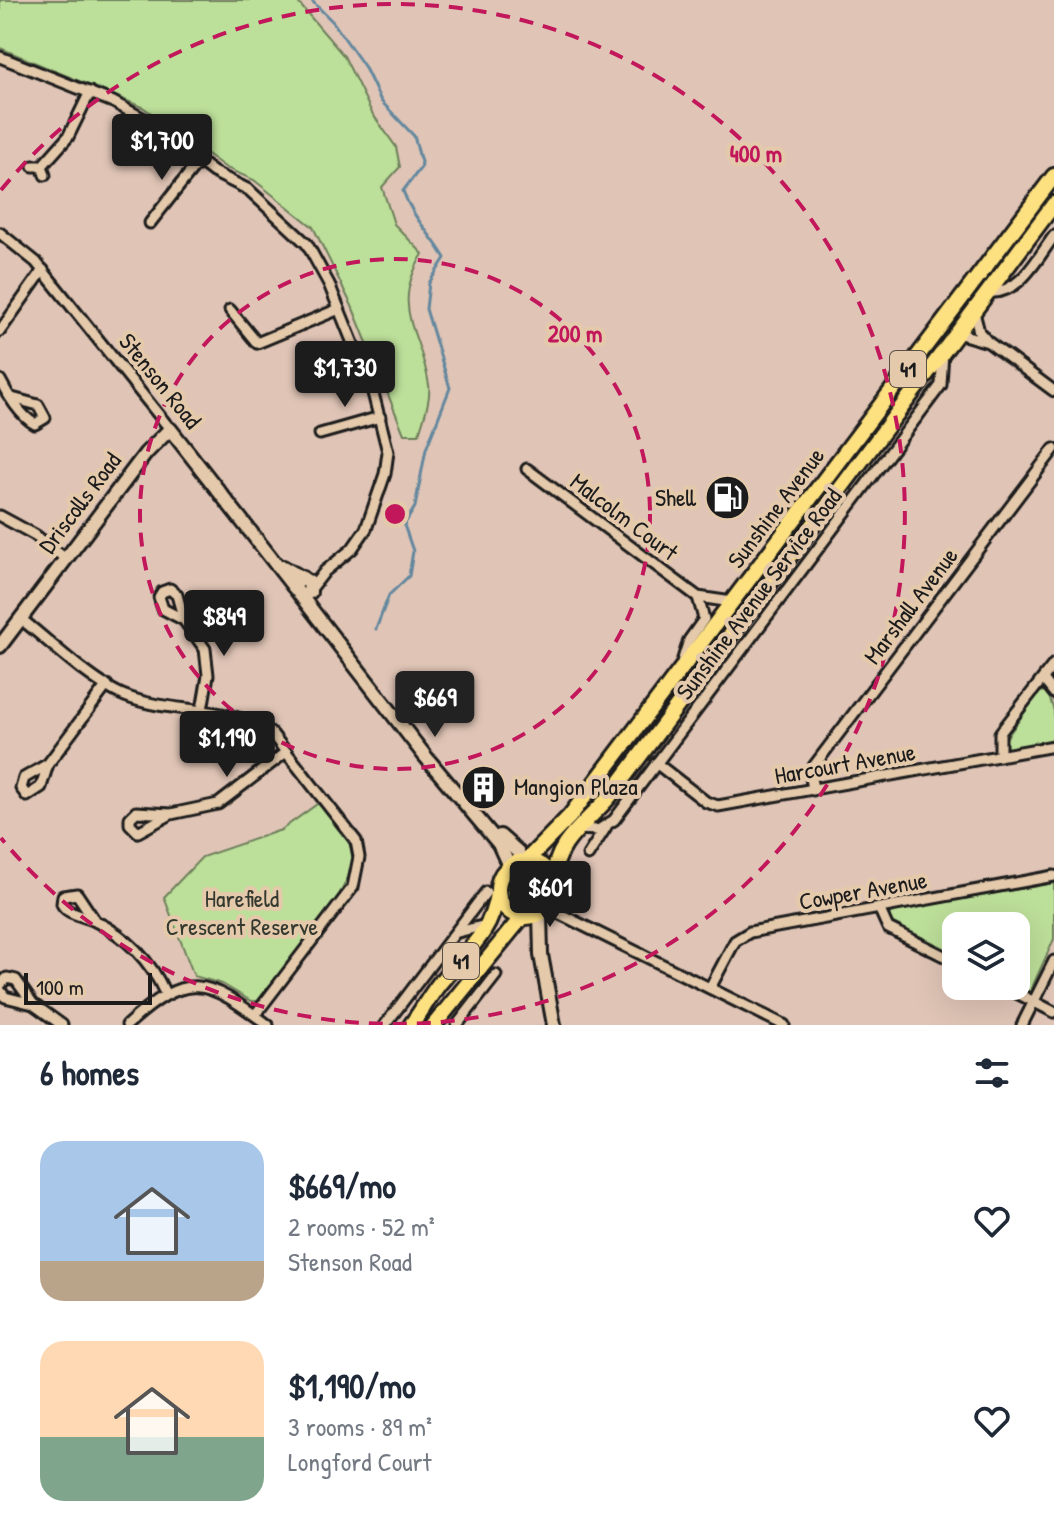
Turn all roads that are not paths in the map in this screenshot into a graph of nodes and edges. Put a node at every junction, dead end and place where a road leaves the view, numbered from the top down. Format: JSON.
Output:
{"nodes":[{"id":1,"x":0,"y":57,"type":"edge"},
{"id":2,"x":90,"y":92,"type":"junction"},
{"id":3,"x":199,"y":161,"type":"junction"},
{"id":4,"x":40,"y":169,"type":"dead end"},
{"id":5,"x":1054,"y":176,"type":"edge"},
{"id":6,"x":1054,"y":204,"type":"edge"},
{"id":7,"x":150,"y":223,"type":"dead end"},
{"id":8,"x":0,"y":233,"type":"edge"},
{"id":9,"x":1054,"y":236,"type":"edge"},
{"id":10,"x":1021,"y":249,"type":"junction"},
{"id":11,"x":43,"y":270,"type":"junction"},
{"id":12,"x":989,"y":292,"type":"junction"},
{"id":13,"x":339,"y":309,"type":"junction"},
{"id":14,"x":230,"y":310,"type":"dead end"},
{"id":15,"x":974,"y":312,"type":"junction"},
{"id":16,"x":946,"y":319,"type":"junction"},
{"id":17,"x":0,"y":331,"type":"edge"},
{"id":18,"x":957,"y":333,"type":"junction"},
{"id":19,"x":988,"y":342,"type":"junction"},
{"id":20,"x":943,"y":352,"type":"junction"},
{"id":21,"x":0,"y":380,"type":"edge"},
{"id":22,"x":1054,"y":391,"type":"edge"},
{"id":23,"x":12,"y":398,"type":"dead end"},
{"id":24,"x":380,"y":417,"type":"junction"},
{"id":25,"x":170,"y":429,"type":"junction"},
{"id":26,"x":320,"y":434,"type":"dead end"},
{"id":27,"x":871,"y":447,"type":"junction"},
{"id":28,"x":1054,"y":449,"type":"edge"},
{"id":29,"x":527,"y":469,"type":"dead end"},
{"id":30,"x":806,"y":504,"type":"junction"},
{"id":31,"x":0,"y":516,"type":"edge"},
{"id":32,"x":66,"y":559,"type":"junction"},
{"id":33,"x":304,"y":586,"type":"junction"},
{"id":34,"x":698,"y":597,"type":"junction"},
{"id":35,"x":732,"y":602,"type":"junction"},
{"id":36,"x":21,"y":619,"type":"junction"},
{"id":37,"x":184,"y":620,"type":"dead end"},
{"id":38,"x":734,"y":628,"type":"junction"},
{"id":39,"x":0,"y":646,"type":"edge"},
{"id":40,"x":1054,"y":664,"type":"edge"},
{"id":41,"x":679,"y":671,"type":"junction"},
{"id":42,"x":1043,"y":679,"type":"junction"},
{"id":43,"x":107,"y":685,"type":"junction"},
{"id":44,"x":1054,"y":693,"type":"edge"},
{"id":45,"x":202,"y":710,"type":"junction"},
{"id":46,"x":1054,"y":746,"type":"edge"},
{"id":47,"x":286,"y":752,"type":"junction"},
{"id":48,"x":1000,"y":756,"type":"junction"},
{"id":49,"x":656,"y":763,"type":"junction"},
{"id":50,"x":48,"y":764,"type":"dead end"},
{"id":51,"x":813,"y":790,"type":"junction"},
{"id":52,"x":171,"y":814,"type":"dead end"},
{"id":53,"x":606,"y":827,"type":"junction"},
{"id":54,"x":575,"y":829,"type":"junction"},
{"id":55,"x":588,"y":855,"type":"dead end"},
{"id":56,"x":519,"y":863,"type":"junction"},
{"id":57,"x":1054,"y":876,"type":"edge"},
{"id":58,"x":553,"y":882,"type":"junction"},
{"id":59,"x":492,"y":892,"type":"junction"},
{"id":60,"x":879,"y":908,"type":"junction"},
{"id":61,"x":540,"y":913,"type":"junction"},
{"id":62,"x":558,"y":913,"type":"dead end"},
{"id":63,"x":523,"y":917,"type":"junction"},
{"id":64,"x":95,"y":921,"type":"dead end"},
{"id":65,"x":490,"y":924,"type":"junction"},
{"id":66,"x":458,"y":932,"type":"junction"},
{"id":67,"x":541,"y":955,"type":"junction"},
{"id":68,"x":942,"y":955,"type":"edge"},
{"id":69,"x":1054,"y":961,"type":"edge"},
{"id":70,"x":478,"y":967,"type":"junction"},
{"id":71,"x":496,"y":975,"type":"dead end"},
{"id":72,"x":0,"y":988,"type":"edge"},
{"id":73,"x":710,"y":988,"type":"junction"},
{"id":74,"x":165,"y":993,"type":"junction"},
{"id":75,"x":477,"y":997,"type":"junction"},
{"id":76,"x":1030,"y":999,"type":"edge"},
{"id":77,"x":1034,"y":1001,"type":"junction"},
{"id":78,"x":33,"y":1004,"type":"junction"},
{"id":79,"x":1054,"y":1012,"type":"edge"},
{"id":80,"x":255,"y":1015,"type":"junction"},
{"id":81,"x":131,"y":1024,"type":"edge"},
{"id":82,"x":62,"y":1025,"type":"edge"},
{"id":83,"x":268,"y":1025,"type":"edge"},
{"id":84,"x":385,"y":1025,"type":"edge"},
{"id":85,"x":411,"y":1025,"type":"edge"},
{"id":86,"x":434,"y":1025,"type":"edge"},
{"id":87,"x":457,"y":1025,"type":"edge"},
{"id":88,"x":554,"y":1025,"type":"edge"},
{"id":89,"x":784,"y":1025,"type":"edge"},
{"id":90,"x":1022,"y":1025,"type":"edge"}],
"edges":[{"from":1,"to":2,"type":"street"},
{"from":2,"to":3,"type":"street"},
{"from":2,"to":4,"type":"street"},
{"from":3,"to":7,"type":"street"},
{"from":3,"to":13,"type":"street"},
{"from":5,"to":16,"type":"main road","name":"Sunshine Avenue","number":"41"},
{"from":6,"to":10,"type":"main road","name":"Sunshine Avenue","number":"41"},
{"from":8,"to":11,"type":"street","name":"Stenson Road"},
{"from":9,"to":12,"type":"street"},
{"from":10,"to":12,"type":"main road","name":"Sunshine Avenue","number":"41"},
{"from":10,"to":16,"type":"main road"},
{"from":11,"to":17,"type":"street"},
{"from":11,"to":25,"type":"street","name":"Stenson Road"},
{"from":12,"to":15,"type":"main road","name":"Sunshine Avenue","number":"41"},
{"from":13,"to":14,"type":"street"},
{"from":13,"to":24,"type":"street"},
{"from":15,"to":18,"type":"main road","name":"Sunshine Avenue","number":"41"},
{"from":15,"to":19,"type":"street"},
{"from":16,"to":30,"type":"main road","name":"Sunshine Avenue","number":"41"},
{"from":18,"to":19,"type":"street"},
{"from":18,"to":20,"type":"main road","name":"Sunshine Avenue","number":"41"},
{"from":19,"to":22,"type":"street"},
{"from":20,"to":27,"type":"main road","name":"Sunshine Avenue","number":"41"},
{"from":20,"to":49,"type":"street","name":"Sunshine Avenue Service Road"},
{"from":21,"to":23,"type":"street"},
{"from":24,"to":26,"type":"street"},
{"from":24,"to":33,"type":"street"},
{"from":25,"to":32,"type":"street","name":"Driscolls Road"},
{"from":25,"to":33,"type":"street","name":"Stenson Road"},
{"from":27,"to":30,"type":"main road"},
{"from":27,"to":38,"type":"main road","name":"Sunshine Avenue","number":"41"},
{"from":28,"to":51,"type":"street","name":"Marshall Avenue"},
{"from":29,"to":34,"type":"street","name":"Malcolm Court"},
{"from":30,"to":35,"type":"main road","name":"Sunshine Avenue","number":"41"},
{"from":31,"to":32,"type":"street"},
{"from":32,"to":36,"type":"street","name":"Driscolls Road"},
{"from":33,"to":56,"type":"street","name":"Stenson Road"},
{"from":34,"to":35,"type":"street","name":"Malcolm Court"},
{"from":34,"to":41,"type":"street"},
{"from":35,"to":38,"type":"main road"},
{"from":35,"to":41,"type":"main road","name":"Sunshine Avenue","number":"41"},
{"from":36,"to":39,"type":"street","name":"Driscolls Road"},
{"from":36,"to":43,"type":"street"},
{"from":37,"to":45,"type":"street"},
{"from":38,"to":54,"type":"main road","name":"Sunshine Avenue","number":"41"},
{"from":40,"to":42,"type":"street"},
{"from":41,"to":56,"type":"main road","name":"Sunshine Avenue","number":"41"},
{"from":42,"to":44,"type":"street"},
{"from":42,"to":48,"type":"street"},
{"from":43,"to":45,"type":"street"},
{"from":43,"to":50,"type":"street"},
{"from":45,"to":47,"type":"street"},
{"from":46,"to":48,"type":"street","name":"Harcourt Avenue"},
{"from":47,"to":52,"type":"street"},
{"from":47,"to":80,"type":"street"},
{"from":48,"to":51,"type":"street","name":"Harcourt Avenue"},
{"from":49,"to":51,"type":"street","name":"Harcourt Avenue"},
{"from":49,"to":53,"type":"street","name":"Sunshine Avenue Service Road"},
{"from":53,"to":54,"type":"street"},
{"from":53,"to":55,"type":"street","name":"Sunshine Avenue Service Road"},
{"from":54,"to":58,"type":"main road","name":"Sunshine Avenue","number":"41"},
{"from":56,"to":58,"type":"main road"},
{"from":56,"to":59,"type":"main road","number":"41"},
{"from":57,"to":60,"type":"street","name":"Cowper Avenue"},
{"from":58,"to":61,"type":"main road","number":"41"},
{"from":59,"to":63,"type":"main road"},
{"from":59,"to":65,"type":"main road","number":"41"},
{"from":59,"to":66,"type":"street"},
{"from":60,"to":68,"type":"street"},
{"from":60,"to":73,"type":"street","name":"Cowper Avenue"},
{"from":61,"to":63,"type":"main road"},
{"from":61,"to":67,"type":"street"},
{"from":62,"to":73,"type":"street"},
{"from":63,"to":67,"type":"street"},
{"from":63,"to":70,"type":"main road","number":"41"},
{"from":64,"to":74,"type":"street"},
{"from":65,"to":66,"type":"street"},
{"from":65,"to":85,"type":"main road","number":"41"},
{"from":66,"to":84,"type":"street"},
{"from":67,"to":88,"type":"street"},
{"from":69,"to":77,"type":"street"},
{"from":70,"to":75,"type":"street"},
{"from":70,"to":86,"type":"main road","number":"41"},
{"from":71,"to":75,"type":"street"},
{"from":72,"to":78,"type":"street"},
{"from":72,"to":78,"type":"street"},
{"from":73,"to":89,"type":"street"},
{"from":74,"to":80,"type":"street"},
{"from":74,"to":81,"type":"street"},
{"from":75,"to":87,"type":"street"},
{"from":76,"to":77,"type":"street"},
{"from":77,"to":79,"type":"street"},
{"from":77,"to":90,"type":"street"},
{"from":78,"to":82,"type":"street"},
{"from":80,"to":83,"type":"street"}]}
